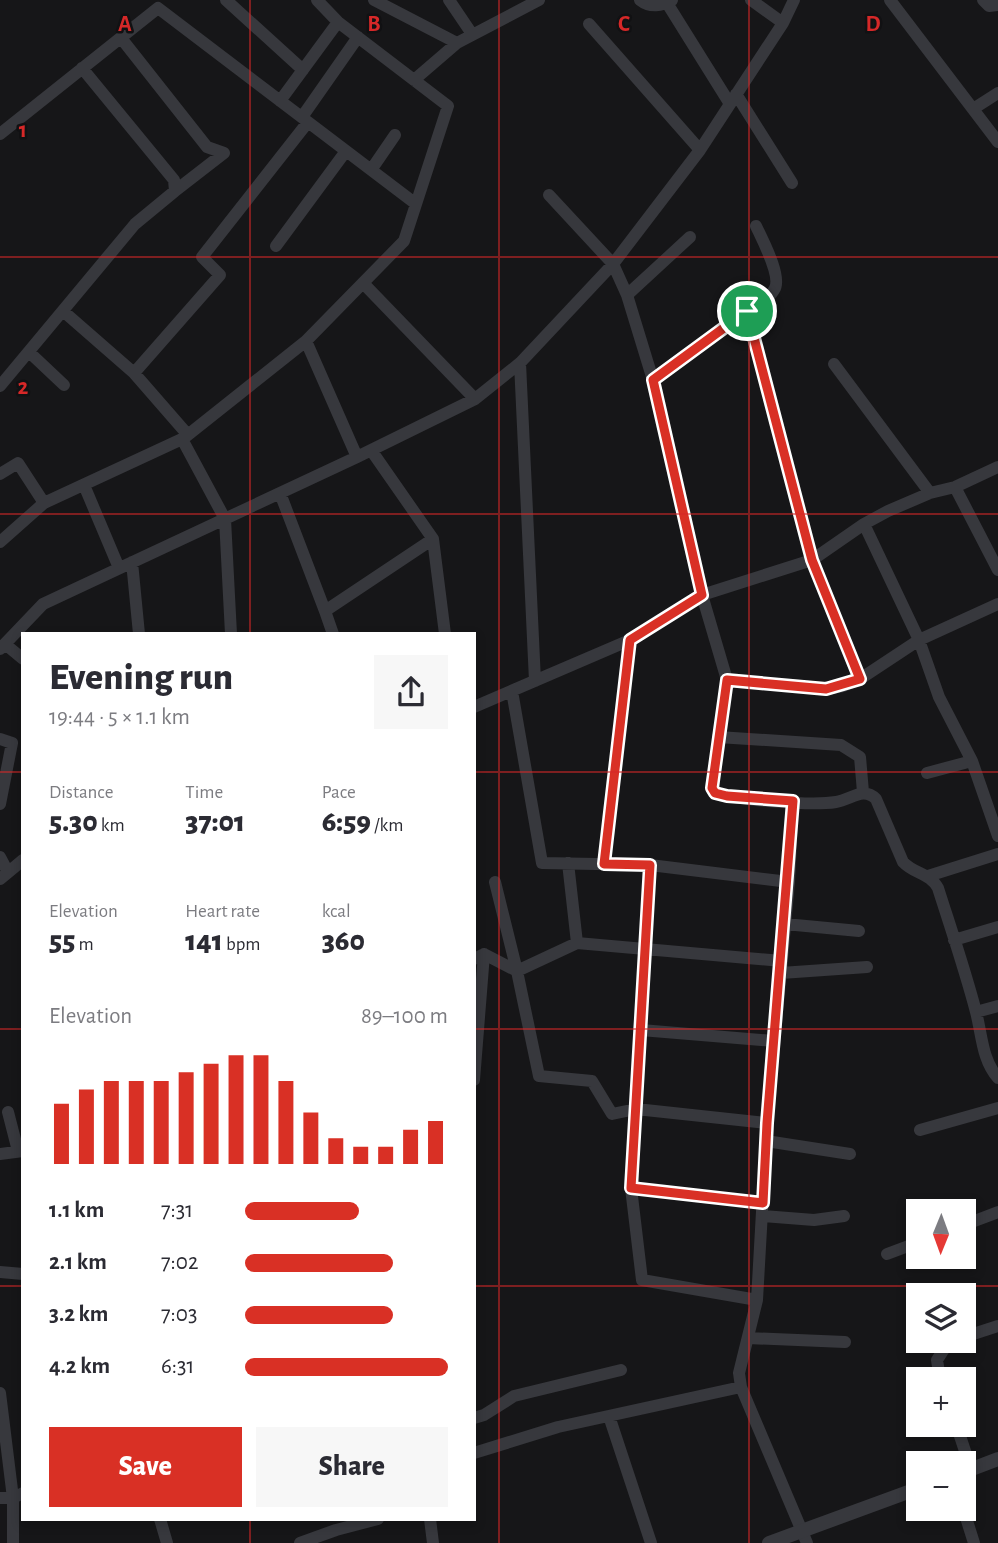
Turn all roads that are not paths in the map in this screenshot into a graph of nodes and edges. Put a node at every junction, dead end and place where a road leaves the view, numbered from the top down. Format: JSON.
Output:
{"nodes":[{"id":1,"x":226,"y":0,"type":"edge"},
{"id":2,"x":317,"y":0,"type":"edge"},
{"id":3,"x":374,"y":0,"type":"edge"},
{"id":4,"x":449,"y":0,"type":"edge"},
{"id":5,"x":539,"y":0,"type":"edge"},
{"id":6,"x":640,"y":0,"type":"edge"},
{"id":7,"x":751,"y":0,"type":"edge"},
{"id":8,"x":794,"y":0,"type":"edge"},
{"id":9,"x":983,"y":0,"type":"edge"},
{"id":10,"x":670,"y":1,"type":"edge"},
{"id":11,"x":893,"y":1,"type":"edge"},
{"id":12,"x":998,"y":5,"type":"edge"},
{"id":13,"x":338,"y":22,"type":"junction"},
{"id":14,"x":783,"y":23,"type":"junction"},
{"id":15,"x":589,"y":24,"type":"dead end"},
{"id":16,"x":472,"y":34,"type":"junction"},
{"id":17,"x":358,"y":37,"type":"junction"},
{"id":18,"x":121,"y":38,"type":"junction"},
{"id":19,"x":457,"y":43,"type":"junction"},
{"id":20,"x":82,"y":68,"type":"junction"},
{"id":21,"x":303,"y":70,"type":"junction"},
{"id":22,"x":414,"y":80,"type":"junction"},
{"id":23,"x":998,"y":93,"type":"edge"},
{"id":24,"x":733,"y":99,"type":"junction"},
{"id":25,"x":281,"y":101,"type":"junction"},
{"id":26,"x":973,"y":109,"type":"junction"},
{"id":27,"x":305,"y":120,"type":"junction"},
{"id":28,"x":0,"y":134,"type":"edge"},
{"id":29,"x":395,"y":135,"type":"dead end"},
{"id":30,"x":998,"y":142,"type":"edge"},
{"id":31,"x":700,"y":150,"type":"junction"},
{"id":32,"x":346,"y":151,"type":"junction"},
{"id":33,"x":371,"y":170,"type":"junction"},
{"id":34,"x":792,"y":183,"type":"dead end"},
{"id":35,"x":175,"y":191,"type":"junction"},
{"id":36,"x":549,"y":195,"type":"dead end"},
{"id":37,"x":416,"y":204,"type":"junction"},
{"id":38,"x":756,"y":226,"type":"dead end"},
{"id":39,"x":690,"y":237,"type":"dead end"},
{"id":40,"x":276,"y":246,"type":"dead end"},
{"id":41,"x":613,"y":264,"type":"junction"},
{"id":42,"x":363,"y":283,"type":"junction"},
{"id":43,"x":626,"y":295,"type":"junction"},
{"id":44,"x":63,"y":311,"type":"junction"},
{"id":45,"x":747,"y":311,"type":"junction"},
{"id":46,"x":306,"y":341,"type":"junction"},
{"id":47,"x":29,"y":352,"type":"junction"},
{"id":48,"x":520,"y":363,"type":"junction"},
{"id":49,"x":834,"y":364,"type":"dead end"},
{"id":50,"x":134,"y":373,"type":"junction"},
{"id":51,"x":653,"y":380,"type":"junction"},
{"id":52,"x":64,"y":384,"type":"dead end"},
{"id":53,"x":0,"y":386,"type":"edge"},
{"id":54,"x":475,"y":399,"type":"junction"},
{"id":55,"x":185,"y":437,"type":"junction"},
{"id":56,"x":371,"y":450,"type":"junction"},
{"id":57,"x":357,"y":457,"type":"junction"},
{"id":58,"x":998,"y":467,"type":"edge"},
{"id":59,"x":0,"y":474,"type":"edge"},
{"id":60,"x":85,"y":485,"type":"junction"},
{"id":61,"x":956,"y":487,"type":"junction"},
{"id":62,"x":280,"y":493,"type":"junction"},
{"id":63,"x":930,"y":493,"type":"junction"},
{"id":64,"x":44,"y":503,"type":"junction"},
{"id":65,"x":225,"y":519,"type":"junction"},
{"id":66,"x":864,"y":524,"type":"junction"},
{"id":67,"x":433,"y":539,"type":"junction"},
{"id":68,"x":0,"y":542,"type":"edge"},
{"id":69,"x":812,"y":560,"type":"junction"},
{"id":70,"x":132,"y":562,"type":"junction"},
{"id":71,"x":119,"y":568,"type":"junction"},
{"id":72,"x":998,"y":570,"type":"edge"},
{"id":73,"x":702,"y":595,"type":"junction"},
{"id":74,"x":998,"y":604,"type":"edge"},
{"id":75,"x":325,"y":611,"type":"junction"},
{"id":76,"x":139,"y":632,"type":"edge"},
{"id":77,"x":231,"y":632,"type":"edge"},
{"id":78,"x":331,"y":632,"type":"edge"},
{"id":79,"x":444,"y":632,"type":"edge"},
{"id":80,"x":630,"y":640,"type":"junction"},
{"id":81,"x":919,"y":640,"type":"junction"},
{"id":82,"x":2,"y":646,"type":"edge"},
{"id":83,"x":21,"y":658,"type":"edge"},
{"id":84,"x":860,"y":679,"type":"junction"},
{"id":85,"x":727,"y":680,"type":"junction"},
{"id":86,"x":535,"y":681,"type":"junction"},
{"id":87,"x":512,"y":691,"type":"junction"},
{"id":88,"x":476,"y":706,"type":"edge"},
{"id":89,"x":718,"y":737,"type":"junction"},
{"id":90,"x":0,"y":739,"type":"edge"},
{"id":91,"x":972,"y":761,"type":"junction"},
{"id":92,"x":927,"y":773,"type":"dead end"},
{"id":93,"x":863,"y":792,"type":"junction"},
{"id":94,"x":793,"y":801,"type":"junction"},
{"id":95,"x":0,"y":804,"type":"edge"},
{"id":96,"x":998,"y":836,"type":"edge"},
{"id":97,"x":998,"y":853,"type":"edge"},
{"id":98,"x":0,"y":857,"type":"edge"},
{"id":99,"x":21,"y":862,"type":"edge"},
{"id":100,"x":568,"y":863,"type":"junction"},
{"id":101,"x":604,"y":864,"type":"junction"},
{"id":102,"x":650,"y":865,"type":"junction"},
{"id":103,"x":4,"y":875,"type":"edge"},
{"id":104,"x":928,"y":876,"type":"junction"},
{"id":105,"x":495,"y":882,"type":"dead end"},
{"id":106,"x":789,"y":882,"type":"junction"},
{"id":107,"x":785,"y":924,"type":"junction"},
{"id":108,"x":998,"y":927,"type":"edge"},
{"id":109,"x":859,"y":931,"type":"dead end"},
{"id":110,"x":954,"y":940,"type":"junction"},
{"id":111,"x":577,"y":943,"type":"junction"},
{"id":112,"x":646,"y":948,"type":"junction"},
{"id":113,"x":479,"y":957,"type":"edge"},
{"id":114,"x":781,"y":967,"type":"junction"},
{"id":115,"x":867,"y":967,"type":"dead end"},
{"id":116,"x":517,"y":971,"type":"junction"},
{"id":117,"x":998,"y":1006,"type":"edge"},
{"id":118,"x":976,"y":1012,"type":"junction"},
{"id":119,"x":641,"y":1030,"type":"junction"},
{"id":120,"x":476,"y":1031,"type":"edge"},
{"id":121,"x":774,"y":1041,"type":"junction"},
{"id":122,"x":998,"y":1078,"type":"edge"},
{"id":123,"x":998,"y":1108,"type":"edge"},
{"id":124,"x":636,"y":1109,"type":"junction"},
{"id":125,"x":8,"y":1112,"type":"dead end"},
{"id":126,"x":767,"y":1123,"type":"junction"},
{"id":127,"x":920,"y":1130,"type":"dead end"},
{"id":128,"x":766,"y":1141,"type":"junction"},
{"id":129,"x":20,"y":1151,"type":"edge"},
{"id":130,"x":850,"y":1153,"type":"dead end"},
{"id":131,"x":0,"y":1154,"type":"edge"},
{"id":132,"x":631,"y":1188,"type":"junction"},
{"id":133,"x":763,"y":1209,"type":"junction"},
{"id":134,"x":998,"y":1212,"type":"edge"},
{"id":135,"x":844,"y":1216,"type":"dead end"},
{"id":136,"x":976,"y":1220,"type":"edge"},
{"id":137,"x":906,"y":1247,"type":"edge"},
{"id":138,"x":887,"y":1254,"type":"dead end"},
{"id":139,"x":0,"y":1272,"type":"edge"},
{"id":140,"x":21,"y":1274,"type":"edge"},
{"id":141,"x":757,"y":1300,"type":"junction"},
{"id":142,"x":998,"y":1326,"type":"edge"},
{"id":143,"x":976,"y":1333,"type":"edge"},
{"id":144,"x":748,"y":1338,"type":"junction"},
{"id":145,"x":845,"y":1342,"type":"dead end"},
{"id":146,"x":621,"y":1370,"type":"dead end"},
{"id":147,"x":741,"y":1387,"type":"junction"},
{"id":148,"x":0,"y":1393,"type":"edge"},
{"id":149,"x":609,"y":1416,"type":"junction"},
{"id":150,"x":476,"y":1417,"type":"edge"},
{"id":151,"x":476,"y":1452,"type":"edge"},
{"id":152,"x":998,"y":1460,"type":"edge"},
{"id":153,"x":976,"y":1467,"type":"edge"},
{"id":154,"x":906,"y":1493,"type":"edge"},
{"id":155,"x":12,"y":1496,"type":"edge"},
{"id":156,"x":161,"y":1521,"type":"edge"},
{"id":157,"x":372,"y":1521,"type":"edge"},
{"id":158,"x":429,"y":1521,"type":"edge"},
{"id":159,"x":967,"y":1521,"type":"edge"},
{"id":160,"x":804,"y":1536,"type":"edge"},
{"id":161,"x":13,"y":1543,"type":"edge"},
{"id":162,"x":167,"y":1543,"type":"edge"},
{"id":163,"x":300,"y":1543,"type":"edge"},
{"id":164,"x":433,"y":1543,"type":"edge"},
{"id":165,"x":651,"y":1543,"type":"edge"},
{"id":166,"x":769,"y":1543,"type":"edge"},
{"id":167,"x":974,"y":1543,"type":"edge"}],
"edges":[{"from":1,"to":21,"type":"street"},
{"from":2,"to":13,"type":"street"},
{"from":3,"to":19,"type":"street"},
{"from":4,"to":16,"type":"street"},
{"from":5,"to":16,"type":"street"},
{"from":6,"to":10,"type":"street"},
{"from":7,"to":14,"type":"street"},
{"from":8,"to":14,"type":"street"},
{"from":9,"to":12,"type":"street"},
{"from":10,"to":24,"type":"street"},
{"from":11,"to":26,"type":"street"},
{"from":13,"to":17,"type":"street"},
{"from":13,"to":21,"type":"street"},
{"from":14,"to":24,"type":"street"},
{"from":15,"to":31,"type":"street"},
{"from":16,"to":19,"type":"street"},
{"from":17,"to":22,"type":"street"},
{"from":17,"to":27,"type":"street"},
{"from":18,"to":20,"type":"street"},
{"from":18,"to":25,"type":"street"},
{"from":18,"to":35,"type":"street"},
{"from":19,"to":22,"type":"street"},
{"from":20,"to":28,"type":"street"},
{"from":20,"to":35,"type":"street"},
{"from":21,"to":25,"type":"street"},
{"from":22,"to":37,"type":"street"},
{"from":23,"to":26,"type":"street"},
{"from":24,"to":31,"type":"street"},
{"from":24,"to":34,"type":"street"},
{"from":25,"to":27,"type":"street"},
{"from":26,"to":30,"type":"street"},
{"from":27,"to":32,"type":"street"},
{"from":27,"to":50,"type":"street"},
{"from":29,"to":33,"type":"street"},
{"from":31,"to":41,"type":"street"},
{"from":32,"to":33,"type":"street"},
{"from":32,"to":40,"type":"street"},
{"from":33,"to":37,"type":"street"},
{"from":35,"to":44,"type":"street"},
{"from":36,"to":41,"type":"street"},
{"from":37,"to":42,"type":"street"},
{"from":38,"to":45,"type":"street"},
{"from":39,"to":43,"type":"street"},
{"from":41,"to":43,"type":"street"},
{"from":41,"to":48,"type":"street"},
{"from":42,"to":46,"type":"street"},
{"from":42,"to":54,"type":"street"},
{"from":43,"to":51,"type":"street"},
{"from":44,"to":47,"type":"street"},
{"from":44,"to":50,"type":"street"},
{"from":45,"to":51,"type":"street"},
{"from":45,"to":69,"type":"street"},
{"from":46,"to":55,"type":"street"},
{"from":46,"to":57,"type":"street"},
{"from":47,"to":52,"type":"street"},
{"from":47,"to":53,"type":"street"},
{"from":48,"to":54,"type":"street"},
{"from":48,"to":86,"type":"street"},
{"from":49,"to":63,"type":"street"},
{"from":50,"to":55,"type":"street"},
{"from":51,"to":73,"type":"street"},
{"from":54,"to":56,"type":"street"},
{"from":55,"to":60,"type":"street"},
{"from":55,"to":65,"type":"street"},
{"from":56,"to":57,"type":"street"},
{"from":56,"to":67,"type":"street"},
{"from":57,"to":62,"type":"street"},
{"from":58,"to":61,"type":"street"},
{"from":59,"to":64,"type":"street"},
{"from":60,"to":64,"type":"street"},
{"from":60,"to":71,"type":"street"},
{"from":61,"to":63,"type":"street"},
{"from":61,"to":72,"type":"street"},
{"from":62,"to":65,"type":"street"},
{"from":62,"to":75,"type":"street"},
{"from":63,"to":66,"type":"street"},
{"from":64,"to":68,"type":"street"},
{"from":65,"to":70,"type":"street"},
{"from":65,"to":77,"type":"street"},
{"from":66,"to":69,"type":"street"},
{"from":66,"to":81,"type":"street"},
{"from":67,"to":75,"type":"street"},
{"from":67,"to":79,"type":"street"},
{"from":69,"to":73,"type":"street"},
{"from":69,"to":84,"type":"street"},
{"from":70,"to":71,"type":"street"},
{"from":70,"to":76,"type":"street"},
{"from":71,"to":82,"type":"street"},
{"from":73,"to":80,"type":"street"},
{"from":73,"to":85,"type":"street"},
{"from":74,"to":81,"type":"street"},
{"from":75,"to":78,"type":"street"},
{"from":80,"to":86,"type":"street"},
{"from":80,"to":101,"type":"street"},
{"from":81,"to":84,"type":"street"},
{"from":81,"to":91,"type":"street"},
{"from":82,"to":83,"type":"street"},
{"from":84,"to":85,"type":"street"},
{"from":85,"to":89,"type":"street"},
{"from":86,"to":87,"type":"street"},
{"from":87,"to":88,"type":"street"},
{"from":87,"to":100,"type":"street"},
{"from":89,"to":93,"type":"street"},
{"from":89,"to":94,"type":"street"},
{"from":90,"to":95,"type":"street"},
{"from":91,"to":92,"type":"street"},
{"from":91,"to":96,"type":"street"},
{"from":93,"to":94,"type":"street"},
{"from":93,"to":104,"type":"street"},
{"from":94,"to":106,"type":"street"},
{"from":97,"to":104,"type":"street"},
{"from":98,"to":103,"type":"street"},
{"from":99,"to":103,"type":"street"},
{"from":100,"to":101,"type":"street"},
{"from":100,"to":111,"type":"street"},
{"from":101,"to":102,"type":"street"},
{"from":102,"to":106,"type":"street"},
{"from":102,"to":112,"type":"street"},
{"from":104,"to":110,"type":"street"},
{"from":105,"to":116,"type":"street"},
{"from":106,"to":107,"type":"street"},
{"from":107,"to":109,"type":"street"},
{"from":107,"to":114,"type":"street"},
{"from":108,"to":110,"type":"street"},
{"from":110,"to":118,"type":"street"},
{"from":111,"to":112,"type":"street"},
{"from":111,"to":116,"type":"street"},
{"from":112,"to":114,"type":"street"},
{"from":112,"to":119,"type":"street"},
{"from":113,"to":116,"type":"street"},
{"from":113,"to":120,"type":"street"},
{"from":114,"to":115,"type":"street"},
{"from":114,"to":121,"type":"street"},
{"from":116,"to":124,"type":"street"},
{"from":117,"to":118,"type":"street"},
{"from":118,"to":122,"type":"street"},
{"from":119,"to":121,"type":"street"},
{"from":119,"to":124,"type":"street"},
{"from":121,"to":126,"type":"street"},
{"from":123,"to":127,"type":"street"},
{"from":124,"to":126,"type":"street"},
{"from":124,"to":132,"type":"street"},
{"from":125,"to":129,"type":"street"},
{"from":126,"to":128,"type":"street"},
{"from":128,"to":130,"type":"street"},
{"from":128,"to":133,"type":"street"},
{"from":129,"to":131,"type":"street"},
{"from":132,"to":133,"type":"street"},
{"from":132,"to":141,"type":"street"},
{"from":133,"to":135,"type":"street"},
{"from":133,"to":141,"type":"street"},
{"from":134,"to":136,"type":"street"},
{"from":137,"to":138,"type":"street"},
{"from":139,"to":140,"type":"street"},
{"from":141,"to":144,"type":"street"},
{"from":142,"to":143,"type":"street"},
{"from":144,"to":145,"type":"street"},
{"from":144,"to":147,"type":"street"},
{"from":146,"to":150,"type":"street"},
{"from":147,"to":149,"type":"street"},
{"from":147,"to":160,"type":"street"},
{"from":148,"to":155,"type":"street"},
{"from":149,"to":151,"type":"street"},
{"from":149,"to":165,"type":"street"},
{"from":152,"to":153,"type":"street"},
{"from":154,"to":160,"type":"street"},
{"from":155,"to":161,"type":"street"},
{"from":156,"to":162,"type":"street"},
{"from":157,"to":163,"type":"street"},
{"from":158,"to":164,"type":"street"},
{"from":159,"to":167,"type":"street"},
{"from":160,"to":166,"type":"street"}]}
